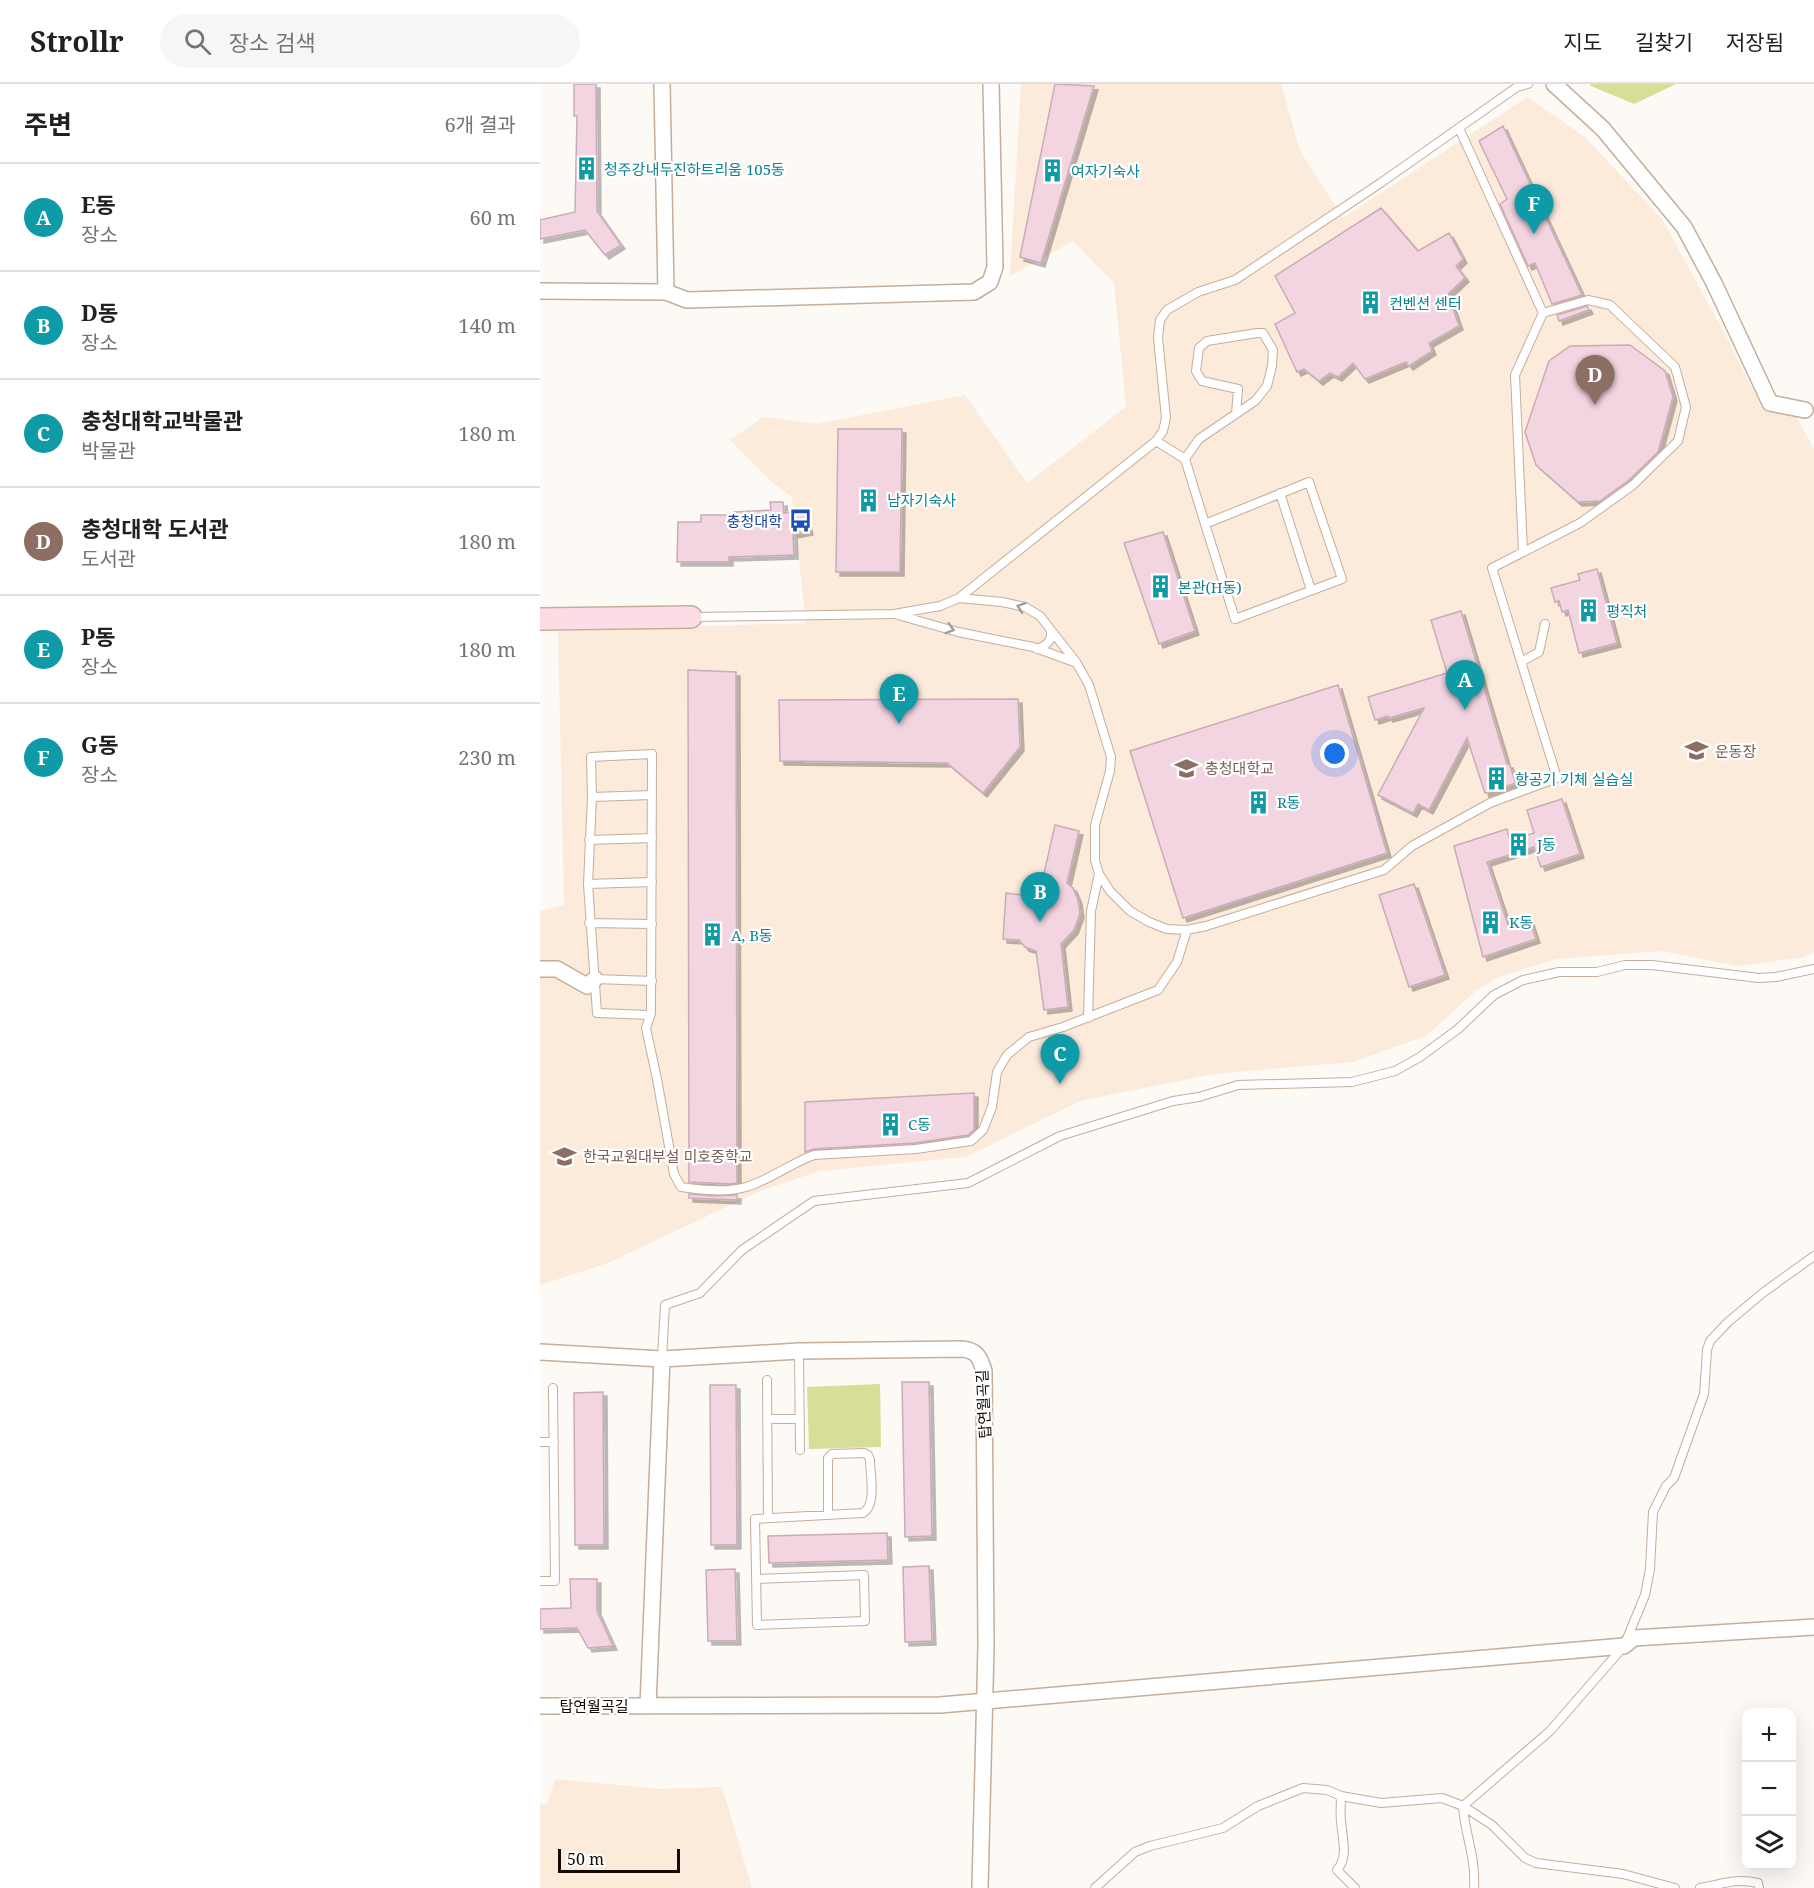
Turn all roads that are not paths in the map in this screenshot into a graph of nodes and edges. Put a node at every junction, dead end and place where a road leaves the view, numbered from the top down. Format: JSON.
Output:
{"nodes":[{"id":1,"x":662,"y":84,"type":"edge"},
{"id":2,"x":991,"y":84,"type":"edge"},
{"id":3,"x":1528,"y":84,"type":"edge"},
{"id":4,"x":1554,"y":84,"type":"edge"},
{"id":5,"x":1459,"y":128,"type":"junction"},
{"id":6,"x":540,"y":291,"type":"edge"},
{"id":7,"x":666,"y":292,"type":"junction"},
{"id":8,"x":1543,"y":313,"type":"junction"},
{"id":9,"x":1805,"y":410,"type":"dead end"},
{"id":10,"x":1236,"y":414,"type":"junction"},
{"id":11,"x":1156,"y":441,"type":"junction"},
{"id":12,"x":1185,"y":459,"type":"junction"},
{"id":13,"x":1280,"y":494,"type":"junction"},
{"id":14,"x":1205,"y":524,"type":"junction"},
{"id":15,"x":1523,"y":551,"type":"junction"},
{"id":16,"x":1311,"y":590,"type":"junction"},
{"id":17,"x":959,"y":598,"type":"junction"},
{"id":18,"x":894,"y":614,"type":"junction"},
{"id":19,"x":691,"y":617,"type":"joint"},
{"id":20,"x":540,"y":619,"type":"edge"},
{"id":21,"x":1545,"y":624,"type":"dead end"},
{"id":22,"x":1051,"y":631,"type":"junction"},
{"id":23,"x":1037,"y":649,"type":"junction"},
{"id":24,"x":1076,"y":662,"type":"junction"},
{"id":25,"x":1521,"y":662,"type":"junction"},
{"id":26,"x":652,"y":795,"type":"junction"},
{"id":27,"x":592,"y":797,"type":"junction"},
{"id":28,"x":652,"y":838,"type":"junction"},
{"id":29,"x":589,"y":840,"type":"junction"},
{"id":30,"x":1099,"y":874,"type":"junction"},
{"id":31,"x":652,"y":882,"type":"junction"},
{"id":32,"x":588,"y":884,"type":"junction"},
{"id":33,"x":589,"y":923,"type":"junction"},
{"id":34,"x":652,"y":924,"type":"junction"},
{"id":35,"x":1187,"y":930,"type":"junction"},
{"id":36,"x":540,"y":969,"type":"edge"},
{"id":37,"x":1814,"y":969,"type":"edge"},
{"id":38,"x":595,"y":979,"type":"junction"},
{"id":39,"x":652,"y":981,"type":"junction"},
{"id":40,"x":651,"y":1015,"type":"junction"},
{"id":41,"x":1088,"y":1018,"type":"junction"},
{"id":42,"x":1814,"y":1256,"type":"edge"},
{"id":43,"x":799,"y":1351,"type":"junction"},
{"id":44,"x":540,"y":1352,"type":"edge"},
{"id":45,"x":662,"y":1359,"type":"junction"},
{"id":46,"x":767,"y":1380,"type":"dead end"},
{"id":47,"x":553,"y":1388,"type":"dead end"},
{"id":48,"x":767,"y":1419,"type":"junction"},
{"id":49,"x":800,"y":1419,"type":"junction"},
{"id":50,"x":540,"y":1442,"type":"edge"},
{"id":51,"x":554,"y":1442,"type":"junction"},
{"id":52,"x":800,"y":1450,"type":"dead end"},
{"id":53,"x":828,"y":1515,"type":"junction"},
{"id":54,"x":768,"y":1518,"type":"junction"},
{"id":55,"x":757,"y":1579,"type":"junction"},
{"id":56,"x":540,"y":1581,"type":"edge"},
{"id":57,"x":1814,"y":1627,"type":"edge"},
{"id":58,"x":1624,"y":1646,"type":"junction"},
{"id":59,"x":986,"y":1700,"type":"junction"},
{"id":60,"x":540,"y":1706,"type":"edge"},
{"id":61,"x":648,"y":1706,"type":"junction"},
{"id":62,"x":1341,"y":1796,"type":"junction"},
{"id":63,"x":1463,"y":1806,"type":"junction"},
{"id":64,"x":980,"y":1888,"type":"edge"},
{"id":65,"x":1095,"y":1888,"type":"edge"},
{"id":66,"x":1355,"y":1888,"type":"edge"},
{"id":67,"x":1474,"y":1888,"type":"edge"},
{"id":68,"x":1675,"y":1888,"type":"edge"},
{"id":69,"x":1700,"y":1888,"type":"edge"},
{"id":70,"x":1759,"y":1888,"type":"edge"}],
"edges":[{"from":1,"to":7,"type":"street"},
{"from":2,"to":7,"type":"street"},
{"from":3,"to":5,"type":"lane"},
{"from":4,"to":9,"type":"street"},
{"from":5,"to":8,"type":"lane"},
{"from":5,"to":11,"type":"lane"},
{"from":6,"to":7,"type":"street"},
{"from":8,"to":15,"type":"lane"},
{"from":8,"to":15,"type":"lane"},
{"from":10,"to":10,"type":"lane"},
{"from":10,"to":12,"type":"lane"},
{"from":11,"to":12,"type":"lane"},
{"from":11,"to":17,"type":"lane"},
{"from":12,"to":14,"type":"lane"},
{"from":13,"to":14,"type":"lane"},
{"from":13,"to":16,"type":"lane"},
{"from":13,"to":16,"type":"lane"},
{"from":14,"to":16,"type":"lane"},
{"from":15,"to":25,"type":"lane"},
{"from":17,"to":18,"type":"lane"},
{"from":22,"to":17,"type":"lane","one_way":true},
{"from":18,"to":19,"type":"lane"},
{"from":18,"to":23,"type":"lane","one_way":true},
{"from":19,"to":20,"type":"street"},
{"from":21,"to":25,"type":"lane"},
{"from":22,"to":23,"type":"lane"},
{"from":22,"to":24,"type":"lane"},
{"from":23,"to":24,"type":"lane"},
{"from":24,"to":30,"type":"lane"},
{"from":25,"to":35,"type":"lane"},
{"from":26,"to":27,"type":"lane"},
{"from":26,"to":27,"type":"lane"},
{"from":26,"to":28,"type":"lane"},
{"from":27,"to":29,"type":"lane"},
{"from":28,"to":29,"type":"lane"},
{"from":28,"to":31,"type":"lane"},
{"from":29,"to":32,"type":"lane"},
{"from":30,"to":35,"type":"lane"},
{"from":30,"to":41,"type":"lane"},
{"from":31,"to":32,"type":"lane"},
{"from":31,"to":34,"type":"lane"},
{"from":32,"to":33,"type":"lane"},
{"from":33,"to":34,"type":"lane"},
{"from":33,"to":38,"type":"lane"},
{"from":34,"to":39,"type":"lane"},
{"from":35,"to":41,"type":"lane"},
{"from":36,"to":38,"type":"street"},
{"from":37,"to":45,"type":"lane"},
{"from":38,"to":39,"type":"lane"},
{"from":38,"to":40,"type":"lane"},
{"from":39,"to":40,"type":"lane"},
{"from":40,"to":41,"type":"lane"},
{"from":42,"to":58,"type":"lane"},
{"from":43,"to":45,"type":"street","name":"탑연월곡길"},
{"from":43,"to":49,"type":"lane"},
{"from":43,"to":59,"type":"street","name":"탑연월곡길"},
{"from":44,"to":45,"type":"street","name":"탑연월곡길"},
{"from":45,"to":61,"type":"street","name":"탑연월곡길"},
{"from":46,"to":48,"type":"lane"},
{"from":47,"to":51,"type":"lane"},
{"from":48,"to":49,"type":"lane"},
{"from":48,"to":54,"type":"lane"},
{"from":49,"to":52,"type":"lane"},
{"from":50,"to":51,"type":"lane"},
{"from":51,"to":56,"type":"lane"},
{"from":53,"to":53,"type":"lane"},
{"from":53,"to":54,"type":"lane"},
{"from":54,"to":55,"type":"lane"},
{"from":55,"to":55,"type":"lane"},
{"from":57,"to":58,"type":"street"},
{"from":58,"to":59,"type":"street"},
{"from":58,"to":63,"type":"lane"},
{"from":59,"to":61,"type":"street","name":"탑연월곡길"},
{"from":59,"to":64,"type":"street","name":"탑연월곡길"},
{"from":60,"to":61,"type":"street","name":"탑연월곡길"},
{"from":62,"to":63,"type":"lane"},
{"from":62,"to":65,"type":"lane"},
{"from":62,"to":66,"type":"lane"},
{"from":63,"to":67,"type":"lane"},
{"from":63,"to":68,"type":"lane"},
{"from":69,"to":70,"type":"lane"}]}
